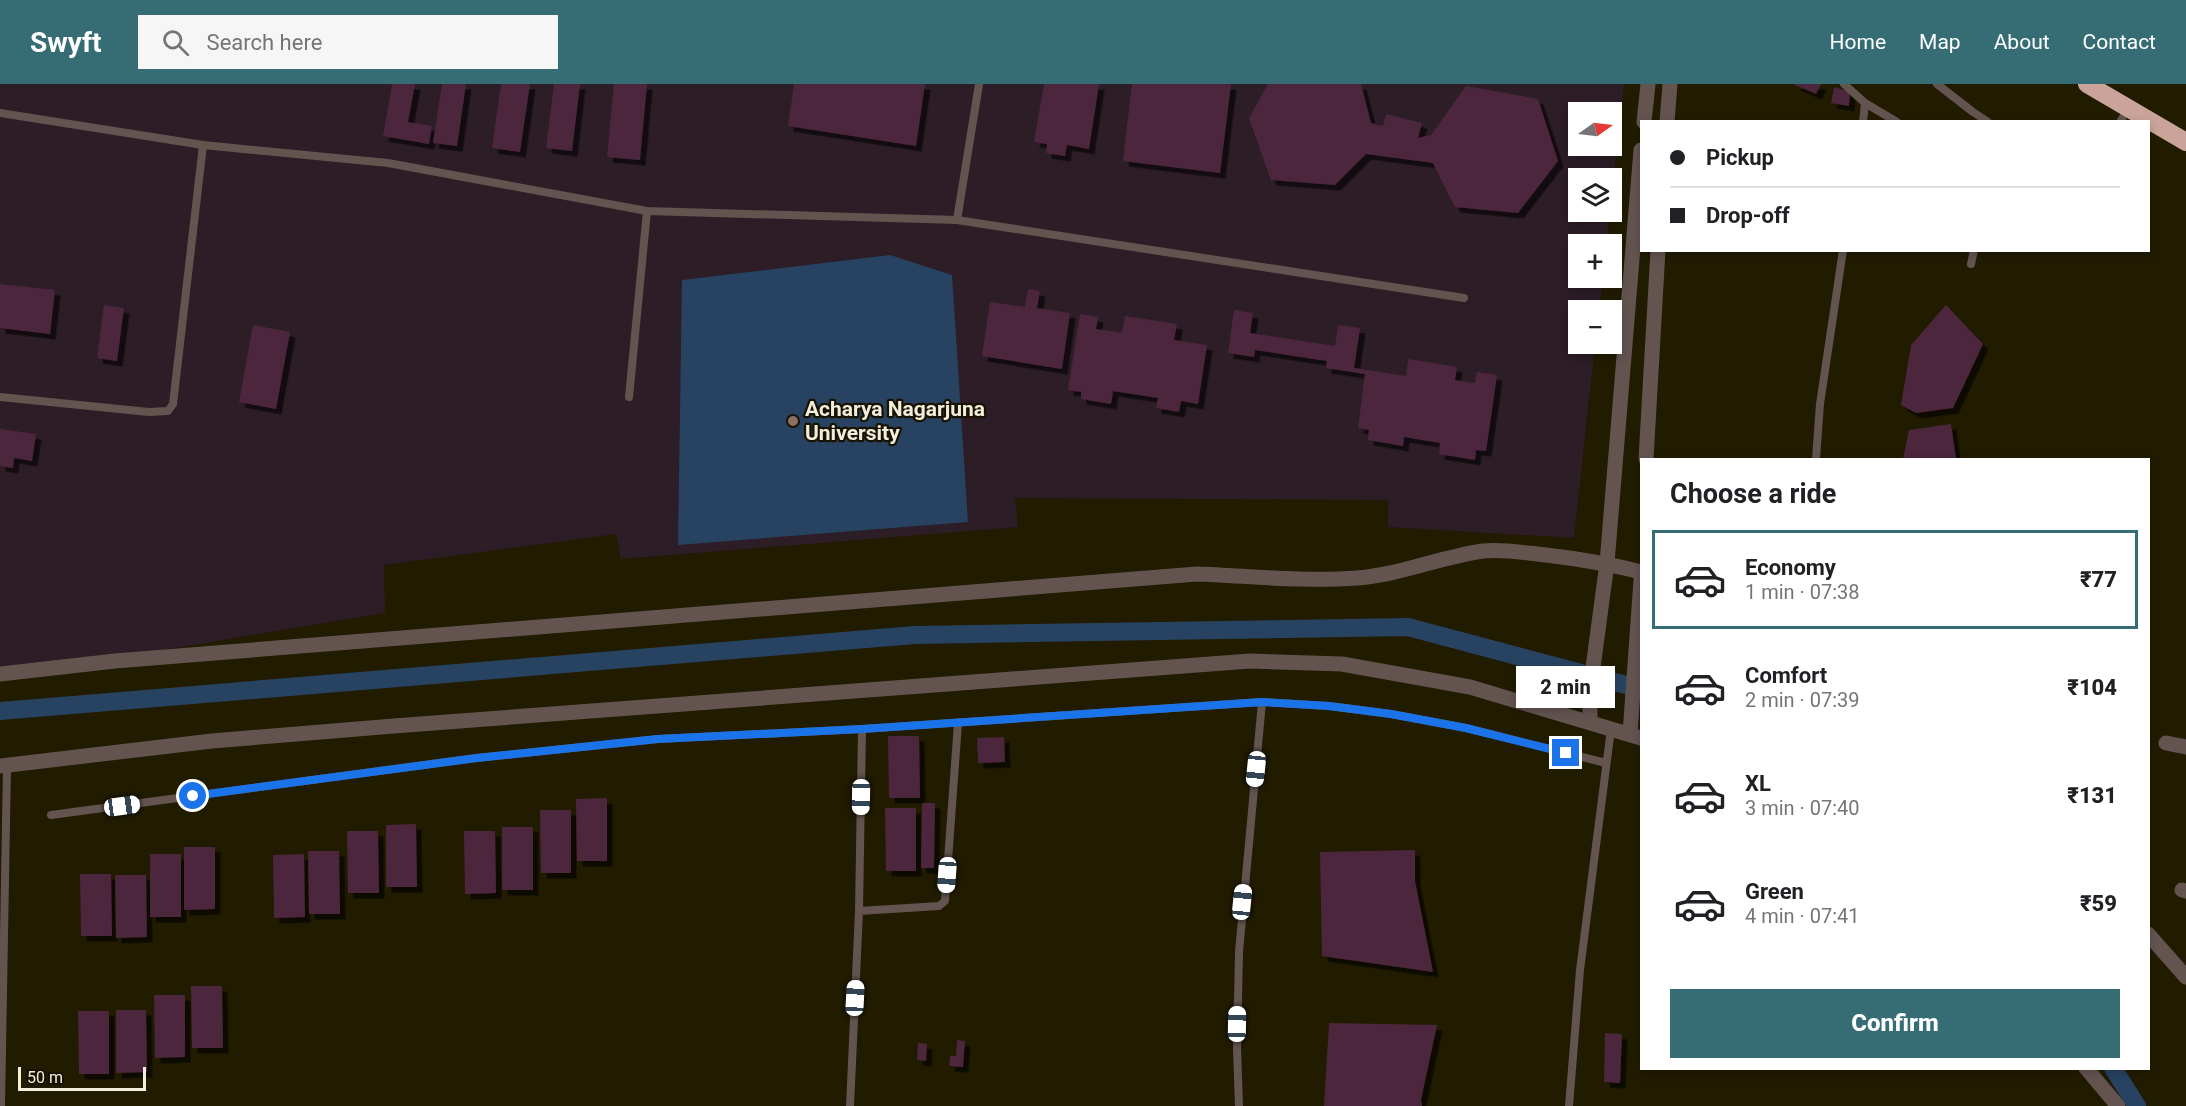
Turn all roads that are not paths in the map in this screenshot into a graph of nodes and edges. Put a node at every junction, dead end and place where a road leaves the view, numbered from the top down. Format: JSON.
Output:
{"nodes":[{"id":1,"x":979,"y":84,"type":"edge"},
{"id":2,"x":1648,"y":84,"type":"edge"},
{"id":3,"x":1670,"y":84,"type":"edge"},
{"id":4,"x":1844,"y":84,"type":"edge"},
{"id":5,"x":1937,"y":84,"type":"edge"},
{"id":6,"x":2087,"y":84,"type":"edge"},
{"id":7,"x":1866,"y":103,"type":"junction"},
{"id":8,"x":0,"y":113,"type":"edge"},
{"id":9,"x":2124,"y":115,"type":"edge"},
{"id":10,"x":1644,"y":120,"type":"edge"},
{"id":11,"x":1667,"y":120,"type":"edge"},
{"id":12,"x":1863,"y":120,"type":"edge"},
{"id":13,"x":1894,"y":120,"type":"edge"},
{"id":14,"x":1986,"y":120,"type":"edge"},
{"id":15,"x":2150,"y":126,"type":"edge"},
{"id":16,"x":2186,"y":142,"type":"edge"},
{"id":17,"x":203,"y":145,"type":"junction"},
{"id":18,"x":1640,"y":162,"type":"edge"},
{"id":19,"x":647,"y":211,"type":"junction"},
{"id":20,"x":957,"y":220,"type":"junction"},
{"id":21,"x":1658,"y":252,"type":"edge"},
{"id":22,"x":1843,"y":252,"type":"edge"},
{"id":23,"x":1974,"y":252,"type":"edge"},
{"id":24,"x":1971,"y":264,"type":"dead end"},
{"id":25,"x":1464,"y":298,"type":"dead end"},
{"id":26,"x":0,"y":397,"type":"edge"},
{"id":27,"x":629,"y":397,"type":"dead end"},
{"id":28,"x":1646,"y":458,"type":"edge"},
{"id":29,"x":1816,"y":458,"type":"edge"},
{"id":30,"x":1607,"y":563,"type":"junction"},
{"id":31,"x":1640,"y":572,"type":"edge"},
{"id":32,"x":1640,"y":602,"type":"edge"},
{"id":33,"x":0,"y":674,"type":"edge"},
{"id":34,"x":1262,"y":702,"type":"junction"},
{"id":35,"x":958,"y":723,"type":"junction"},
{"id":36,"x":1590,"y":723,"type":"junction"},
{"id":37,"x":862,"y":729,"type":"junction"},
{"id":38,"x":1611,"y":729,"type":"junction"},
{"id":39,"x":1635,"y":736,"type":"edge"},
{"id":40,"x":2166,"y":742,"type":"dead end"},
{"id":41,"x":2186,"y":747,"type":"edge"},
{"id":42,"x":1606,"y":762,"type":"junction"},
{"id":43,"x":4,"y":766,"type":"edge"},
{"id":44,"x":51,"y":815,"type":"dead end"},
{"id":45,"x":859,"y":911,"type":"junction"},
{"id":46,"x":2150,"y":936,"type":"edge"},
{"id":47,"x":2186,"y":977,"type":"edge"},
{"id":48,"x":2088,"y":1070,"type":"edge"},
{"id":49,"x":1,"y":1091,"type":"edge"},
{"id":50,"x":1,"y":1106,"type":"edge"},
{"id":51,"x":850,"y":1106,"type":"edge"},
{"id":52,"x":1239,"y":1106,"type":"edge"},
{"id":53,"x":1569,"y":1106,"type":"edge"},
{"id":54,"x":2118,"y":1106,"type":"edge"}],
"edges":[{"from":1,"to":20,"type":"lane"},
{"from":2,"to":10,"type":"street"},
{"from":3,"to":11,"type":"street"},
{"from":4,"to":7,"type":"lane"},
{"from":5,"to":14,"type":"lane"},
{"from":6,"to":9,"type":"highway"},
{"from":7,"to":12,"type":"lane"},
{"from":7,"to":13,"type":"lane"},
{"from":8,"to":17,"type":"lane"},
{"from":15,"to":16,"type":"highway"},
{"from":17,"to":19,"type":"lane"},
{"from":17,"to":26,"type":"lane"},
{"from":18,"to":30,"type":"street"},
{"from":19,"to":20,"type":"lane"},
{"from":19,"to":27,"type":"lane"},
{"from":20,"to":25,"type":"lane"},
{"from":21,"to":28,"type":"street"},
{"from":22,"to":29,"type":"lane"},
{"from":23,"to":24,"type":"lane"},
{"from":30,"to":31,"type":"street"},
{"from":30,"to":33,"type":"street"},
{"from":30,"to":36,"type":"street"},
{"from":32,"to":39,"type":"street"},
{"from":34,"to":35,"type":"lane"},
{"from":34,"to":42,"type":"lane"},
{"from":34,"to":52,"type":"lane"},
{"from":35,"to":37,"type":"lane"},
{"from":35,"to":45,"type":"lane"},
{"from":36,"to":38,"type":"street"},
{"from":36,"to":43,"type":"street"},
{"from":37,"to":44,"type":"lane"},
{"from":37,"to":45,"type":"lane"},
{"from":38,"to":39,"type":"street"},
{"from":38,"to":42,"type":"lane"},
{"from":40,"to":41,"type":"street"},
{"from":42,"to":53,"type":"lane"},
{"from":43,"to":49,"type":"lane"},
{"from":45,"to":51,"type":"lane"},
{"from":46,"to":47,"type":"street"},
{"from":48,"to":54,"type":"street"},
{"from":49,"to":50,"type":"lane"}]}
